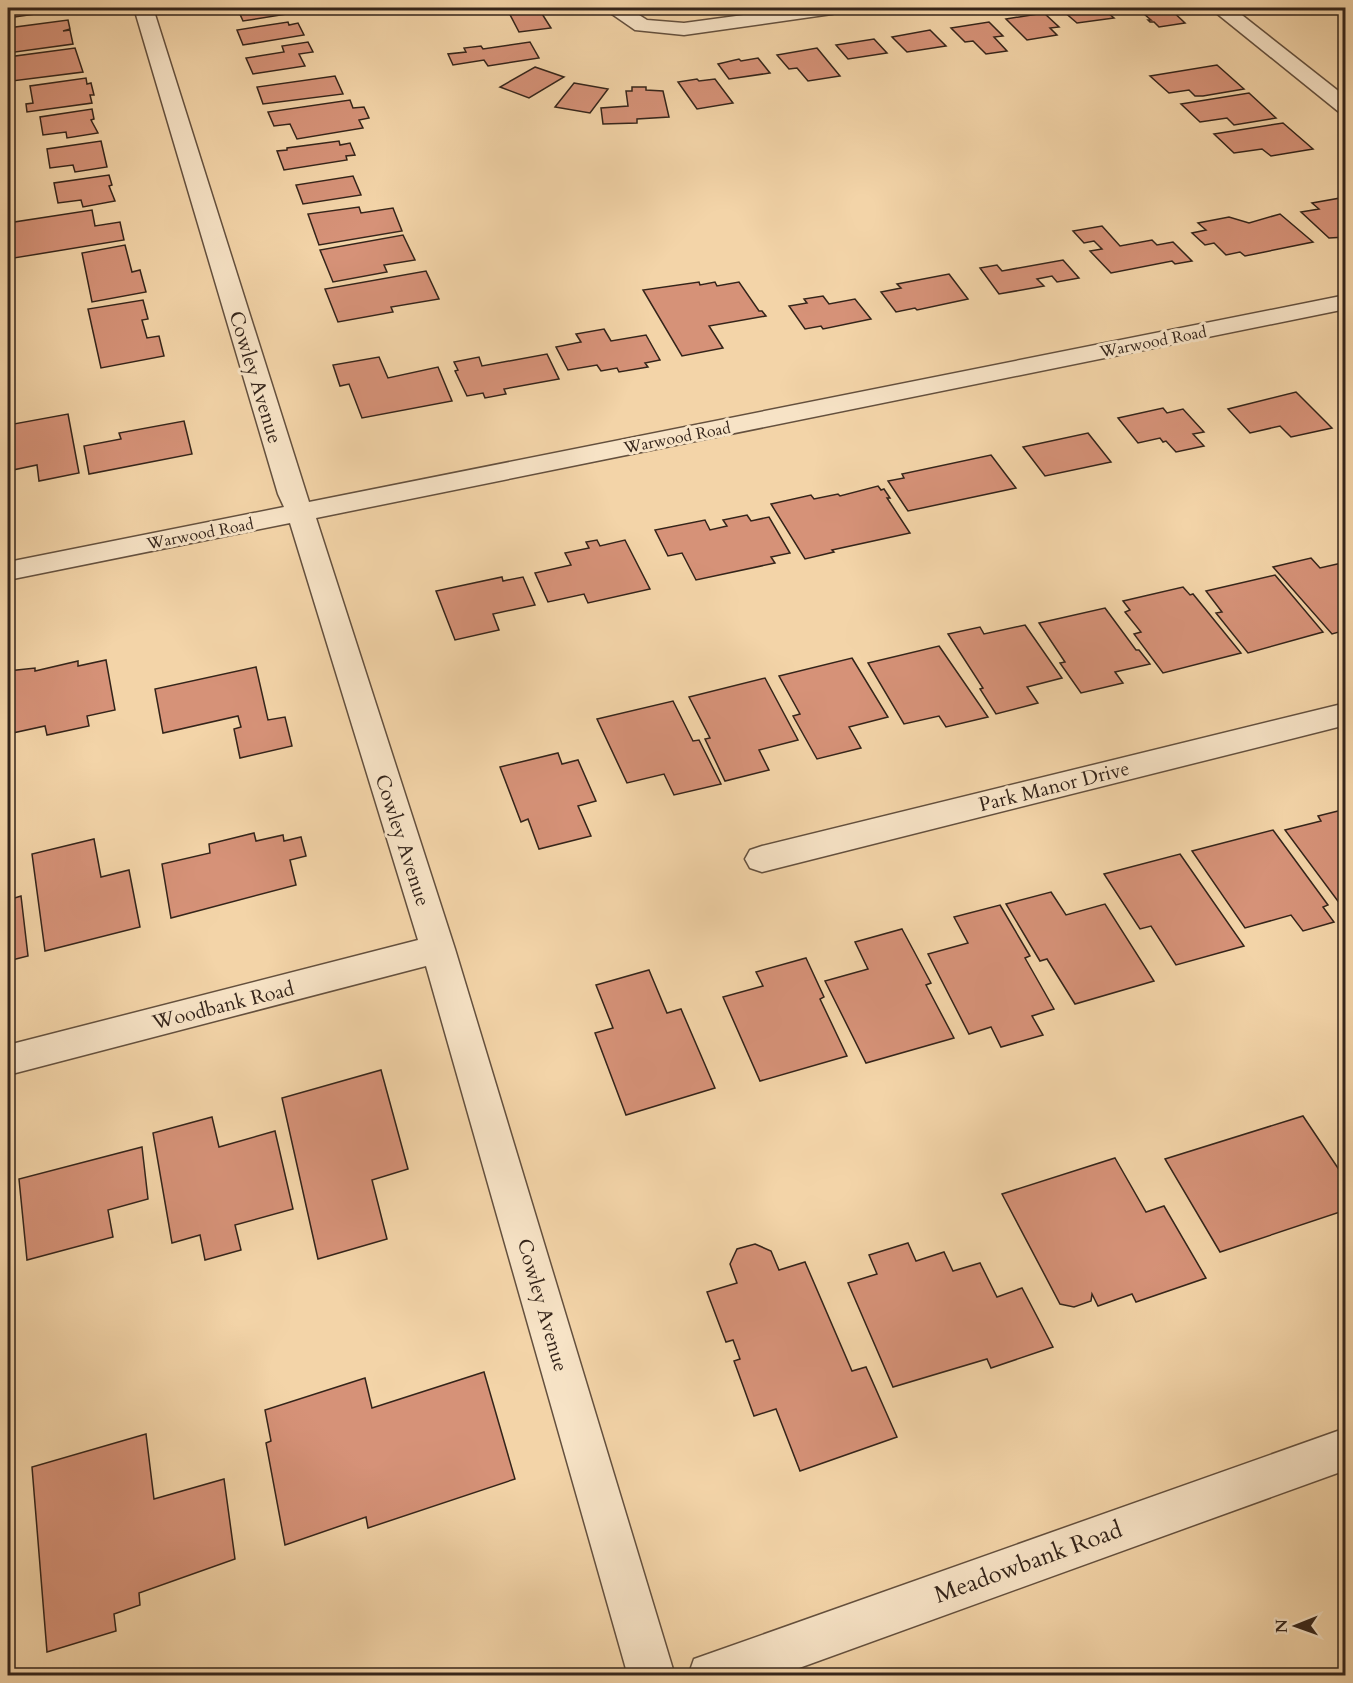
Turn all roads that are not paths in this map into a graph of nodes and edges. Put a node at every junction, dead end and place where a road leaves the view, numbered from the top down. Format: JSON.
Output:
{"nodes":[{"id":1,"x":143,"y":8,"type":"edge"},
{"id":2,"x":616,"y":8,"type":"edge"},
{"id":3,"x":832,"y":8,"type":"edge"},
{"id":4,"x":1222,"y":8,"type":"edge"},
{"id":5,"x":1346,"y":108,"type":"edge"},
{"id":6,"x":1346,"y":302,"type":"edge"},
{"id":7,"x":301,"y":513,"type":"junction"},
{"id":8,"x":8,"y":571,"type":"edge"},
{"id":9,"x":1346,"y":714,"type":"edge"},
{"id":10,"x":762,"y":859,"type":"dead end"},
{"id":11,"x":438,"y":949,"type":"junction"},
{"id":12,"x":8,"y":1060,"type":"edge"},
{"id":13,"x":1346,"y":1449,"type":"edge"},
{"id":14,"x":652,"y":1676,"type":"edge"},
{"id":15,"x":711,"y":1676,"type":"edge"}],
"edges":[{"from":1,"to":7,"type":"street","name":"Cowley Avenue"},
{"from":2,"to":3,"type":"street"},
{"from":4,"to":5,"type":"street"},
{"from":6,"to":7,"type":"street","name":"Warwood Road"},
{"from":7,"to":8,"type":"street","name":"Warwood Road"},
{"from":7,"to":11,"type":"street","name":"Cowley Avenue"},
{"from":9,"to":10,"type":"street","name":"Park Manor Drive"},
{"from":11,"to":12,"type":"street","name":"Woodbank Road"},
{"from":11,"to":14,"type":"street","name":"Cowley Avenue"},
{"from":13,"to":15,"type":"street","name":"Meadowbank Road"}]}
